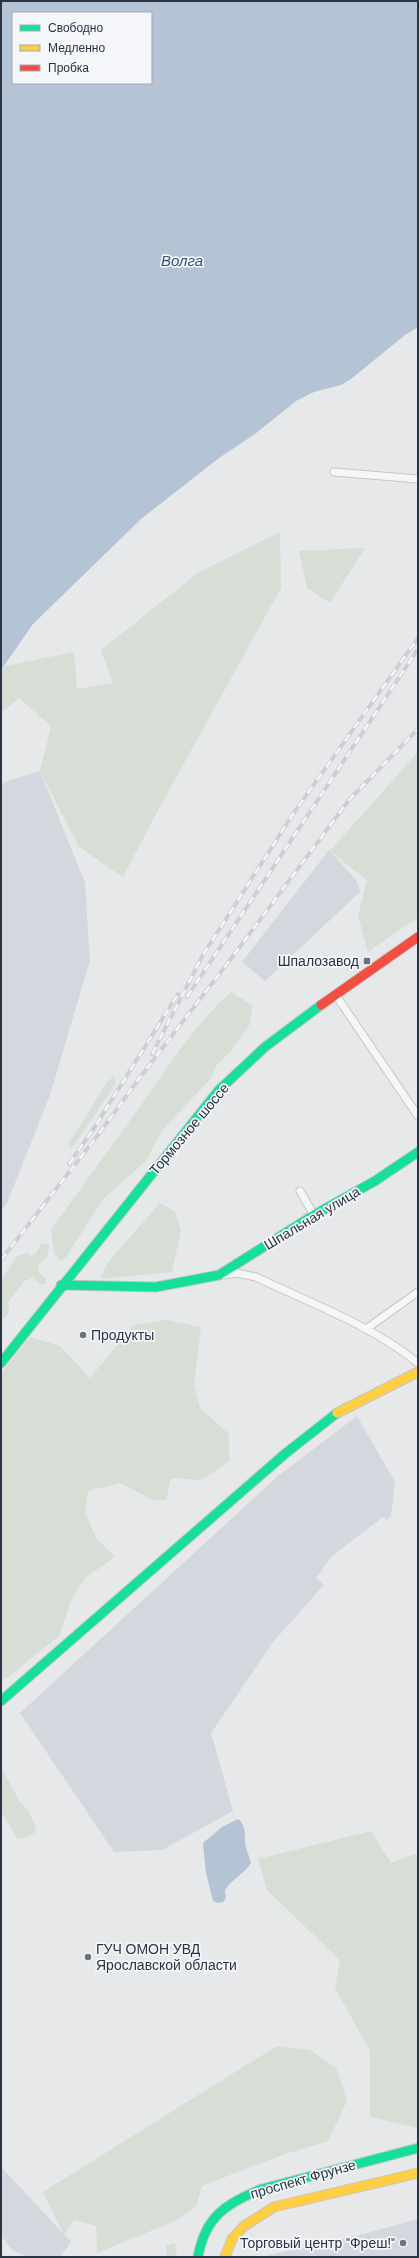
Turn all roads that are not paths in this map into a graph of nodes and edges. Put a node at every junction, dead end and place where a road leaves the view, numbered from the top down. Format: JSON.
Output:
{"nodes":[{"id":1,"x":334,"y":472,"type":"dead end"},
{"id":2,"x":418,"y":479,"type":"edge"},
{"id":3,"x":418,"y":937,"type":"edge"},
{"id":4,"x":335,"y":994,"type":"junction"},
{"id":5,"x":418,"y":1116,"type":"edge"},
{"id":6,"x":418,"y":1152,"type":"edge"},
{"id":7,"x":300,"y":1191,"type":"dead end"},
{"id":8,"x":314,"y":1215,"type":"junction"},
{"id":9,"x":219,"y":1276,"type":"junction"},
{"id":10,"x":61,"y":1285,"type":"junction"},
{"id":11,"x":418,"y":1292,"type":"edge"},
{"id":12,"x":366,"y":1329,"type":"junction"},
{"id":13,"x":418,"y":1362,"type":"edge"},
{"id":14,"x":1,"y":1363,"type":"edge"},
{"id":15,"x":418,"y":1372,"type":"edge"},
{"id":16,"x":1,"y":1701,"type":"edge"},
{"id":17,"x":418,"y":2148,"type":"edge"},
{"id":18,"x":418,"y":2173,"type":"edge"},
{"id":19,"x":198,"y":2257,"type":"edge"},
{"id":20,"x":225,"y":2257,"type":"edge"}],
"edges":[{"from":1,"to":2,"type":"street"},
{"from":3,"to":4,"type":"street","name":"Тормозное шоссе"},
{"from":4,"to":5,"type":"street"},
{"from":4,"to":10,"type":"street","name":"Тормозное шоссе"},
{"from":6,"to":8,"type":"street","name":"Шпальная улица"},
{"from":7,"to":8,"type":"street"},
{"from":8,"to":9,"type":"street","name":"Шпальная улица"},
{"from":9,"to":10,"type":"street","name":"Шпальная улица"},
{"from":9,"to":12,"type":"street"},
{"from":10,"to":14,"type":"street","name":"Тормозное шоссе"},
{"from":11,"to":12,"type":"street"},
{"from":12,"to":13,"type":"street"},
{"from":15,"to":16,"type":"street"},
{"from":17,"to":19,"type":"street","name":"проспект Фрунзе"},
{"from":18,"to":20,"type":"street","name":"проспект Фрунзе"}]}
